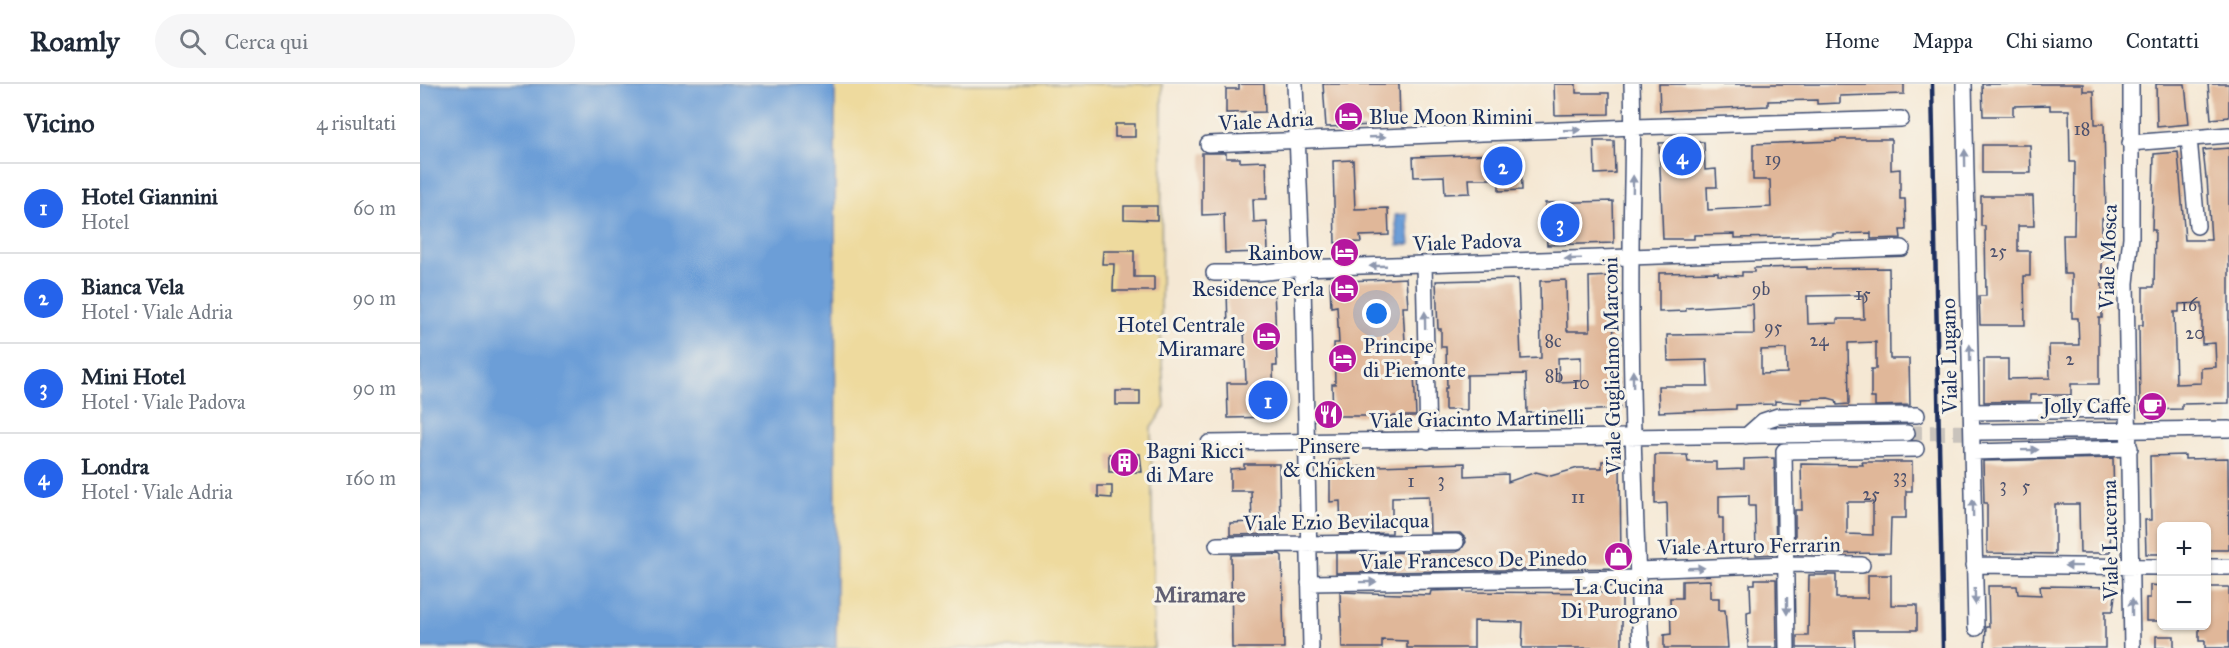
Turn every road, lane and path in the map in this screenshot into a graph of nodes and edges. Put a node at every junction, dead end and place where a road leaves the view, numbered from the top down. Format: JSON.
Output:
{"nodes":[{"id":1,"x":1295,"y":84,"type":"edge"},
{"id":2,"x":1632,"y":84,"type":"edge"},
{"id":3,"x":1964,"y":84,"type":"edge"},
{"id":4,"x":2131,"y":84,"type":"edge"},
{"id":5,"x":1901,"y":119,"type":"dead end"},
{"id":6,"x":1634,"y":127,"type":"junction"},
{"id":7,"x":2229,"y":135,"type":"edge"},
{"id":8,"x":2189,"y":138,"type":"junction"},
{"id":9,"x":1297,"y":140,"type":"junction"},
{"id":10,"x":2130,"y":143,"type":"junction"},
{"id":11,"x":1208,"y":144,"type":"dead end"},
{"id":12,"x":2197,"y":226,"type":"dead end"},
{"id":13,"x":1902,"y":248,"type":"dead end"},
{"id":14,"x":1631,"y":258,"type":"junction"},
{"id":15,"x":1424,"y":264,"type":"junction"},
{"id":16,"x":1302,"y":268,"type":"junction"},
{"id":17,"x":1215,"y":273,"type":"dead end"},
{"id":18,"x":2128,"y":410,"type":"junction"},
{"id":19,"x":1971,"y":412,"type":"junction"},
{"id":20,"x":1917,"y":415,"type":"dead end"},
{"id":21,"x":2229,"y":429,"type":"edge"},
{"id":22,"x":2129,"y":431,"type":"junction"},
{"id":23,"x":1980,"y":432,"type":"tunnel mouth"},
{"id":24,"x":1907,"y":433,"type":"tunnel mouth"},
{"id":25,"x":1746,"y":436,"type":"junction"},
{"id":26,"x":1634,"y":438,"type":"junction"},
{"id":27,"x":1305,"y":441,"type":"junction"},
{"id":28,"x":1428,"y":441,"type":"junction"},
{"id":29,"x":1209,"y":443,"type":"dead end"},
{"id":30,"x":2130,"y":448,"type":"junction"},
{"id":31,"x":1916,"y":449,"type":"tunnel mouth"},
{"id":32,"x":1972,"y":452,"type":"junction"},
{"id":33,"x":1456,"y":542,"type":"dead end"},
{"id":34,"x":1308,"y":543,"type":"junction"},
{"id":35,"x":1217,"y":545,"type":"dead end"},
{"id":36,"x":1786,"y":564,"type":"junction"},
{"id":37,"x":1862,"y":565,"type":"dead end"},
{"id":38,"x":1974,"y":565,"type":"junction"},
{"id":39,"x":2132,"y":567,"type":"junction"},
{"id":40,"x":2157,"y":567,"type":"edge"},
{"id":41,"x":2211,"y":567,"type":"edge"},
{"id":42,"x":2229,"y":567,"type":"edge"},
{"id":43,"x":1638,"y":574,"type":"junction"},
{"id":44,"x":1310,"y":583,"type":"junction"},
{"id":45,"x":1976,"y":628,"type":"dead end"},
{"id":46,"x":1311,"y":648,"type":"edge"},
{"id":47,"x":1641,"y":648,"type":"edge"},
{"id":48,"x":1787,"y":648,"type":"edge"},
{"id":49,"x":2132,"y":648,"type":"edge"}],
"edges":[{"from":1,"to":9,"type":"street"},
{"from":2,"to":6,"type":"street","name":"Viale Guglielmo Marconi"},
{"from":19,"to":3,"type":"street","name":"Viale Lugano","one_way":true},
{"from":4,"to":10,"type":"street","name":"Viale Mosca"},
{"from":5,"to":6,"type":"street","name":"Viale Adria"},
{"from":9,"to":6,"type":"street","name":"Viale Adria","one_way":true},
{"from":14,"to":6,"type":"street","name":"Viale Guglielmo Marconi","one_way":true},
{"from":7,"to":8,"type":"street"},
{"from":8,"to":10,"type":"street"},
{"from":8,"to":12,"type":"street"},
{"from":9,"to":11,"type":"street","name":"Viale Adria"},
{"from":9,"to":16,"type":"street"},
{"from":10,"to":18,"type":"street","name":"Viale Mosca"},
{"from":13,"to":14,"type":"street","name":"Viale Padova"},
{"from":14,"to":15,"type":"street","name":"Viale Padova","one_way":true},
{"from":26,"to":14,"type":"street","name":"Viale Guglielmo Marconi","one_way":true},
{"from":15,"to":16,"type":"street","name":"Viale Padova","one_way":true},
{"from":28,"to":15,"type":"street","one_way":true},
{"from":16,"to":17,"type":"street","name":"Viale Padova"},
{"from":16,"to":27,"type":"street"},
{"from":18,"to":19,"type":"street"},
{"from":18,"to":22,"type":"street","name":"Viale Mosca"},
{"from":19,"to":32,"type":"street","name":"Viale Lugano"},
{"from":20,"to":25,"type":"street"},
{"from":21,"to":22,"type":"street"},
{"from":22,"to":23,"type":"street"},
{"from":22,"to":30,"type":"street","name":"Viale Lucerna"},
{"from":24,"to":25,"type":"street","name":"Viale Giacinto Martinelli"},
{"from":25,"to":26,"type":"street","name":"Viale Giacinto Martinelli"},
{"from":26,"to":28,"type":"street","name":"Viale Giacinto Martinelli"},
{"from":26,"to":43,"type":"street","name":"Viale Guglielmo Marconi"},
{"from":27,"to":28,"type":"street","name":"Viale Giacinto Martinelli"},
{"from":27,"to":29,"type":"street","name":"Viale Giacinto Martinelli"},
{"from":27,"to":34,"type":"street"},
{"from":32,"to":30,"type":"street","one_way":true},
{"from":30,"to":39,"type":"street","name":"Viale Lucerna"},
{"from":31,"to":36,"type":"street"},
{"from":38,"to":32,"type":"street","name":"Viale Lugano","one_way":true},
{"from":33,"to":34,"type":"street","name":"Viale Ezio Bevilacqua"},
{"from":34,"to":35,"type":"street","name":"Viale Ezio Bevilacqua"},
{"from":34,"to":44,"type":"street"},
{"from":36,"to":37,"type":"street","name":"Viale Arturo Ferrarin"},
{"from":43,"to":36,"type":"street","name":"Viale Arturo Ferrarin","one_way":true},
{"from":36,"to":48,"type":"street","one_way":true},
{"from":39,"to":38,"type":"street","one_way":true},
{"from":38,"to":45,"type":"street","name":"Viale Lugano","one_way":true},
{"from":39,"to":40,"type":"street"},
{"from":49,"to":39,"type":"street","name":"Viale Lucerna","one_way":true},
{"from":41,"to":42,"type":"street"},
{"from":44,"to":43,"type":"street","name":"Viale Francesco De Pinedo","one_way":true},
{"from":43,"to":47,"type":"street","name":"Viale Guglielmo Marconi"},
{"from":44,"to":46,"type":"street"}]}
